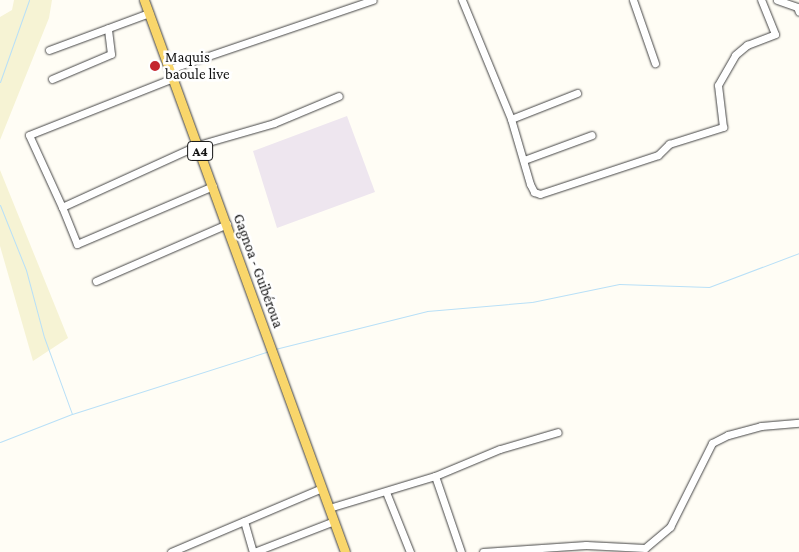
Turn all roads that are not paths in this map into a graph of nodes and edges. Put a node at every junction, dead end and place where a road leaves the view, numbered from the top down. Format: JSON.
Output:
{"nodes":[{"id":1,"x":144,"y":0,"type":"edge"},
{"id":2,"x":374,"y":0,"type":"edge"},
{"id":3,"x":462,"y":0,"type":"edge"},
{"id":4,"x":633,"y":0,"type":"edge"},
{"id":5,"x":762,"y":0,"type":"edge"},
{"id":6,"x":777,"y":0,"type":"edge"},
{"id":7,"x":799,"y":12,"type":"edge"},
{"id":8,"x":149,"y":13,"type":"junction"},
{"id":9,"x":108,"y":28,"type":"junction"},
{"id":10,"x":49,"y":50,"type":"dead end"},
{"id":11,"x":655,"y":63,"type":"dead end"},
{"id":12,"x":172,"y":73,"type":"junction"},
{"id":13,"x":52,"y":79,"type":"dead end"},
{"id":14,"x":577,"y":93,"type":"dead end"},
{"id":15,"x":339,"y":96,"type":"dead end"},
{"id":16,"x":511,"y":119,"type":"junction"},
{"id":17,"x":592,"y":135,"type":"dead end"},
{"id":18,"x":198,"y":145,"type":"junction"},
{"id":19,"x":524,"y":160,"type":"junction"},
{"id":20,"x":213,"y":186,"type":"junction"},
{"id":21,"x":62,"y":207,"type":"junction"},
{"id":22,"x":227,"y":224,"type":"junction"},
{"id":23,"x":96,"y":281,"type":"dead end"},
{"id":24,"x":799,"y":423,"type":"edge"},
{"id":25,"x":558,"y":432,"type":"dead end"},
{"id":26,"x":435,"y":476,"type":"junction"},
{"id":27,"x":322,"y":488,"type":"junction"},
{"id":28,"x":386,"y":492,"type":"junction"},
{"id":29,"x":329,"y":508,"type":"junction"},
{"id":30,"x":244,"y":521,"type":"junction"},
{"id":31,"x":334,"y":521,"type":"junction"},
{"id":32,"x":171,"y":552,"type":"edge"},
{"id":33,"x":254,"y":552,"type":"edge"},
{"id":34,"x":345,"y":552,"type":"edge"},
{"id":35,"x":410,"y":552,"type":"edge"},
{"id":36,"x":461,"y":552,"type":"edge"},
{"id":37,"x":483,"y":552,"type":"edge"}],
"edges":[{"from":1,"to":8,"type":"main road","name":"Gagnoa - Guibéroua","number":"A4"},
{"from":2,"to":12,"type":"street"},
{"from":3,"to":16,"type":"street"},
{"from":4,"to":11,"type":"street"},
{"from":5,"to":19,"type":"street"},
{"from":6,"to":7,"type":"street"},
{"from":8,"to":9,"type":"street"},
{"from":8,"to":12,"type":"main road","name":"Gagnoa - Guibéroua","number":"A4"},
{"from":9,"to":10,"type":"street"},
{"from":9,"to":13,"type":"street"},
{"from":12,"to":18,"type":"main road","name":"Gagnoa - Guibéroua","number":"A4"},
{"from":12,"to":21,"type":"street"},
{"from":14,"to":16,"type":"street"},
{"from":15,"to":18,"type":"street"},
{"from":16,"to":19,"type":"street"},
{"from":17,"to":19,"type":"street"},
{"from":18,"to":20,"type":"main road","name":"Gagnoa - Guibéroua","number":"A4"},
{"from":18,"to":21,"type":"street"},
{"from":20,"to":21,"type":"street"},
{"from":20,"to":22,"type":"main road","name":"Gagnoa - Guibéroua","number":"A4"},
{"from":22,"to":23,"type":"street"},
{"from":22,"to":27,"type":"main road","name":"Gagnoa - Guibéroua","number":"A4"},
{"from":24,"to":37,"type":"street"},
{"from":25,"to":26,"type":"street"},
{"from":26,"to":28,"type":"street"},
{"from":26,"to":36,"type":"street"},
{"from":27,"to":29,"type":"main road","name":"Gagnoa - Guibéroua","number":"A4"},
{"from":27,"to":30,"type":"street"},
{"from":28,"to":29,"type":"street"},
{"from":28,"to":35,"type":"street"},
{"from":29,"to":31,"type":"main road","name":"Gagnoa - Guibéroua","number":"A4"},
{"from":30,"to":32,"type":"street"},
{"from":30,"to":33,"type":"street"},
{"from":31,"to":33,"type":"street"},
{"from":31,"to":34,"type":"main road","name":"Gagnoa - Guibéroua","number":"A4"}]}
